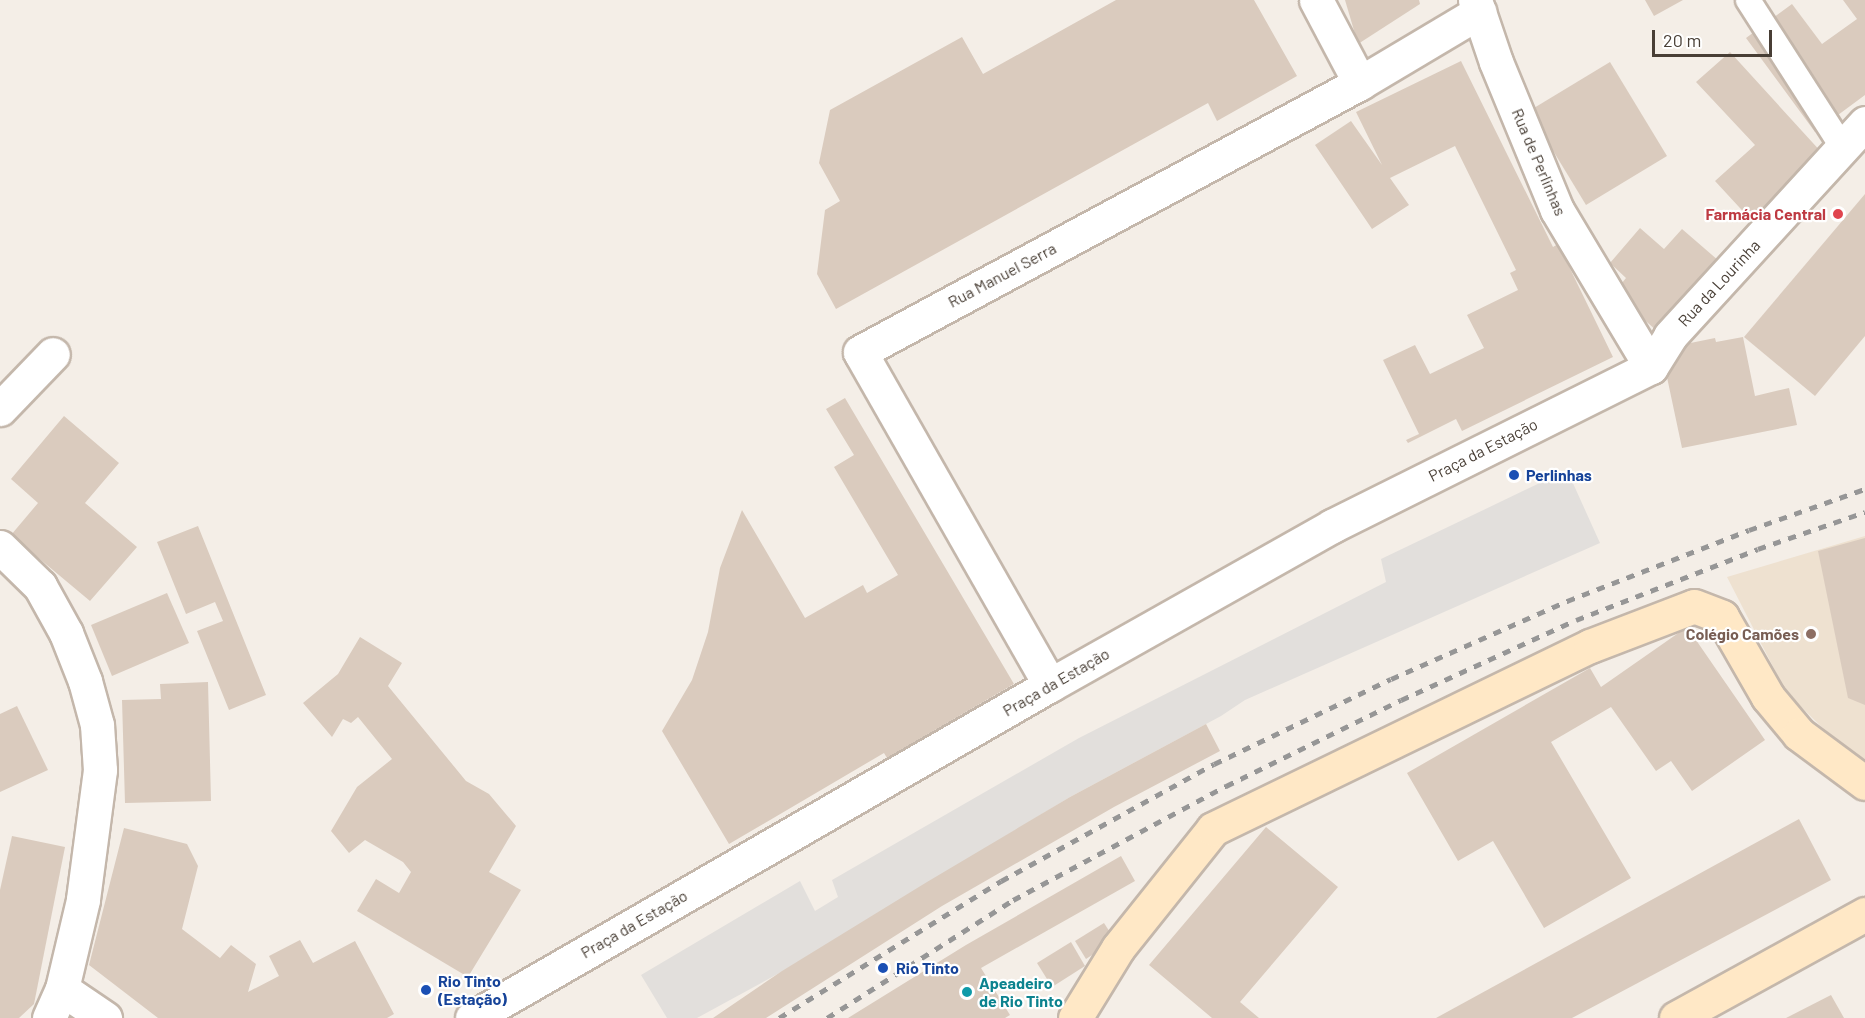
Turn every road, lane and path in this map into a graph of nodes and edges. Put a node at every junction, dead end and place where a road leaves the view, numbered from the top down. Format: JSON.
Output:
{"nodes":[{"id":1,"x":1316,"y":0,"type":"edge"},
{"id":2,"x":1748,"y":0,"type":"edge"},
{"id":3,"x":1477,"y":6,"type":"edge"},
{"id":4,"x":1360,"y":83,"type":"junction"},
{"id":5,"x":1865,"y":123,"type":"edge"},
{"id":6,"x":1843,"y":148,"type":"junction"},
{"id":7,"x":53,"y":354,"type":"dead end"},
{"id":8,"x":1651,"y":367,"type":"junction"},
{"id":9,"x":0,"y":409,"type":"edge"},
{"id":10,"x":0,"y":547,"type":"edge"},
{"id":11,"x":1050,"y":684,"type":"junction"},
{"id":12,"x":1865,"y":783,"type":"edge"},
{"id":13,"x":1865,"y":914,"type":"edge"},
{"id":14,"x":62,"y":989,"type":"junction"},
{"id":15,"x":49,"y":1018,"type":"edge"},
{"id":16,"x":105,"y":1018,"type":"edge"},
{"id":17,"x":472,"y":1018,"type":"edge"},
{"id":18,"x":1075,"y":1018,"type":"edge"},
{"id":19,"x":1676,"y":1018,"type":"edge"}],
"edges":[{"from":1,"to":4,"type":"street"},
{"from":2,"to":6,"type":"lane"},
{"from":3,"to":4,"type":"street","name":"Rua Manuel Serra"},
{"from":3,"to":8,"type":"street","name":"Rua de Perlinhas"},
{"from":4,"to":11,"type":"street","name":"Rua Manuel Serra"},
{"from":5,"to":6,"type":"street","name":"Rua da Lourinha"},
{"from":6,"to":8,"type":"street","name":"Rua da Lourinha"},
{"from":7,"to":9,"type":"street"},
{"from":8,"to":11,"type":"street","name":"Praça da Estação"},
{"from":10,"to":14,"type":"street"},
{"from":11,"to":17,"type":"street","name":"Praça da Estação"},
{"from":12,"to":18,"type":"street"},
{"from":13,"to":19,"type":"street"},
{"from":14,"to":15,"type":"street"},
{"from":14,"to":16,"type":"street"}]}
